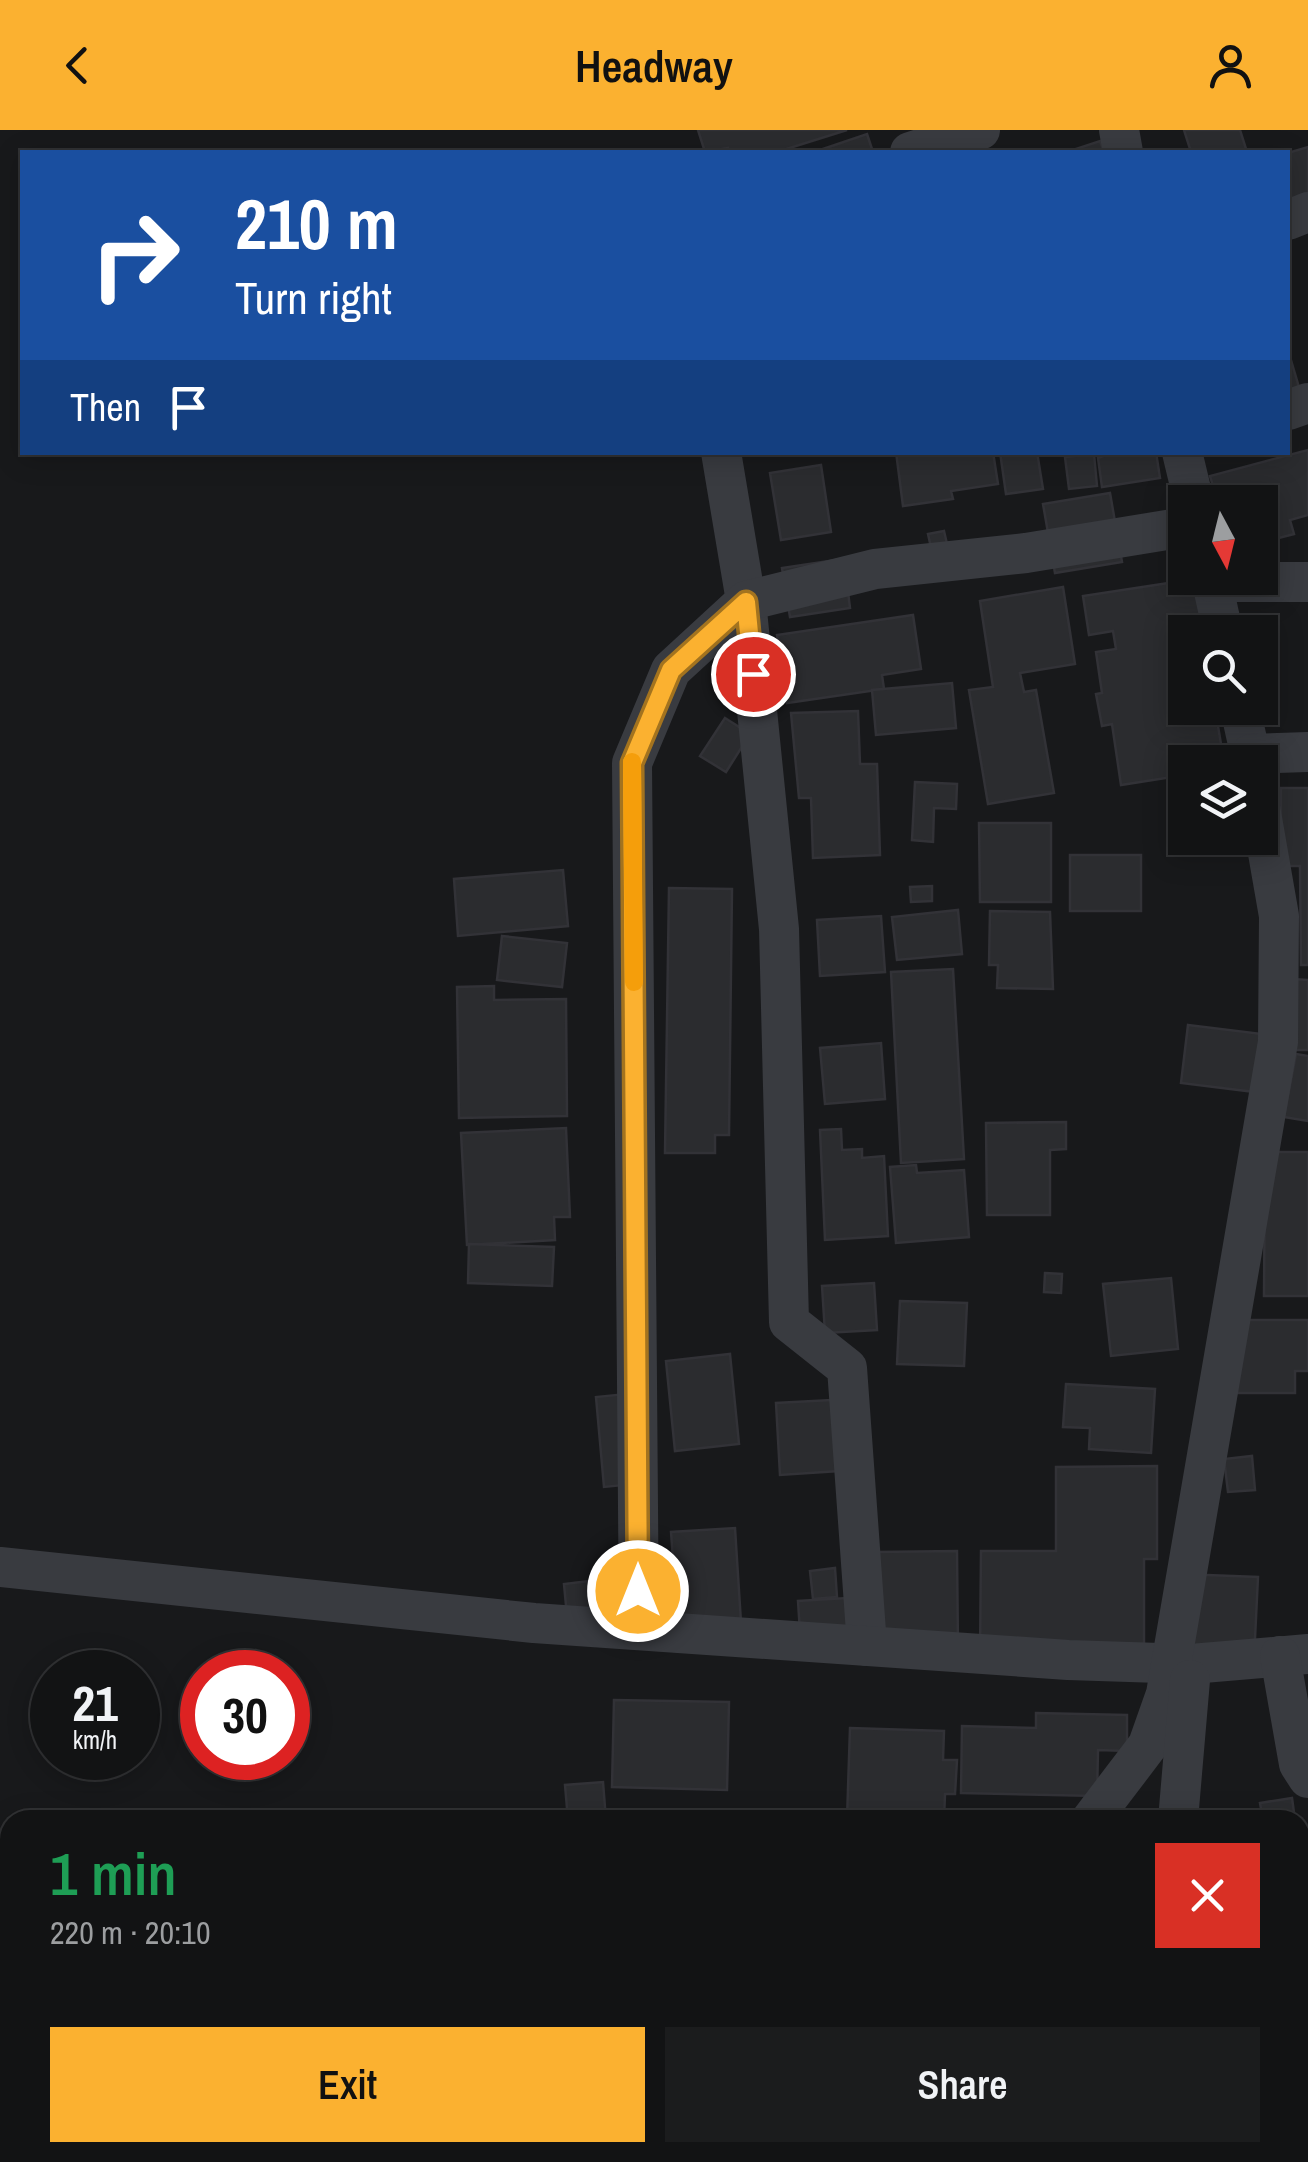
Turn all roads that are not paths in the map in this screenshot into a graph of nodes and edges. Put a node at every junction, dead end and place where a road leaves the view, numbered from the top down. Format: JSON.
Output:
{"nodes":[{"id":1,"x":980,"y":130,"type":"edge"},
{"id":2,"x":916,"y":150,"type":"edge"},
{"id":3,"x":722,"y":455,"type":"edge"},
{"id":4,"x":1183,"y":455,"type":"edge"},
{"id":5,"x":1190,"y":485,"type":"edge"},
{"id":6,"x":1168,"y":530,"type":"edge"},
{"id":7,"x":1278,"y":581,"type":"edge"},
{"id":8,"x":1308,"y":582,"type":"edge"},
{"id":9,"x":746,"y":602,"type":"junction"},
{"id":10,"x":1308,"y":752,"type":"edge"},
{"id":11,"x":1278,"y":755,"type":"edge"},
{"id":12,"x":1268,"y":855,"type":"edge"},
{"id":13,"x":0,"y":1567,"type":"edge"},
{"id":14,"x":639,"y":1630,"type":"junction"},
{"id":15,"x":867,"y":1646,"type":"junction"},
{"id":16,"x":1294,"y":1655,"type":"edge"},
{"id":17,"x":1180,"y":1664,"type":"junction"},
{"id":18,"x":1308,"y":1778,"type":"edge"},
{"id":19,"x":1099,"y":1810,"type":"edge"},
{"id":20,"x":1178,"y":1810,"type":"edge"}],
"edges":[{"from":1,"to":2,"type":"street"},
{"from":3,"to":9,"type":"street"},
{"from":4,"to":5,"type":"street"},
{"from":6,"to":9,"type":"street"},
{"from":7,"to":8,"type":"street"},
{"from":9,"to":14,"type":"street"},
{"from":9,"to":15,"type":"street"},
{"from":10,"to":11,"type":"street"},
{"from":12,"to":17,"type":"street"},
{"from":13,"to":14,"type":"street"},
{"from":14,"to":15,"type":"street"},
{"from":15,"to":17,"type":"street"},
{"from":16,"to":17,"type":"street"},
{"from":16,"to":18,"type":"street"},
{"from":17,"to":19,"type":"street"},
{"from":17,"to":20,"type":"street"}]}
